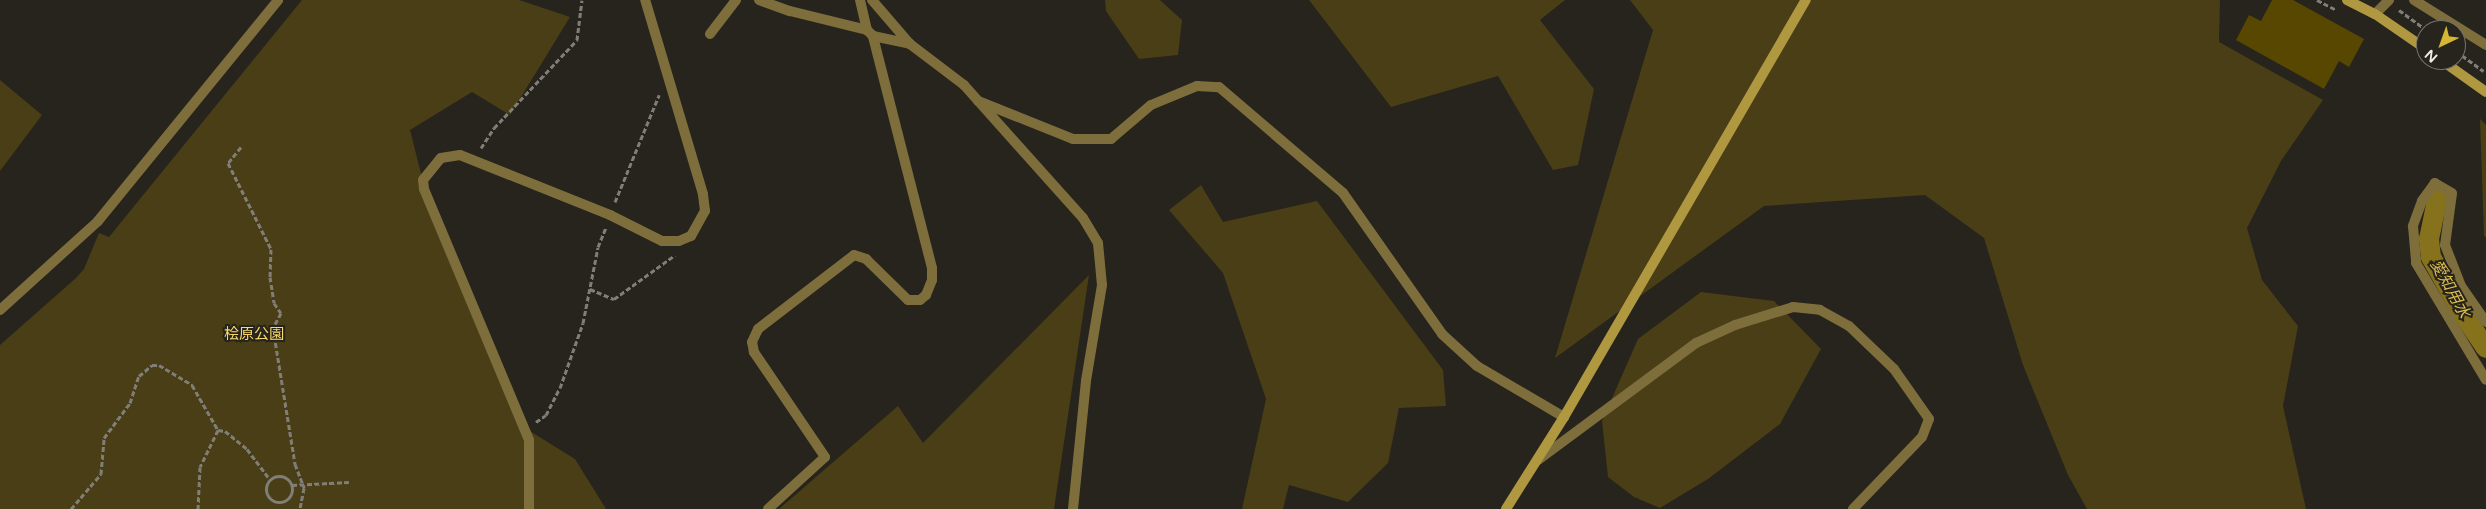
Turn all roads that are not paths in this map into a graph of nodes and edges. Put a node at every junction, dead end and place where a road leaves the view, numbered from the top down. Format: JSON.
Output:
{"nodes":[{"id":1,"x":278,"y":0,"type":"edge"},
{"id":2,"x":645,"y":0,"type":"edge"},
{"id":3,"x":736,"y":0,"type":"edge"},
{"id":4,"x":759,"y":0,"type":"edge"},
{"id":5,"x":860,"y":0,"type":"edge"},
{"id":6,"x":872,"y":0,"type":"edge"},
{"id":7,"x":1806,"y":0,"type":"edge"},
{"id":8,"x":2347,"y":0,"type":"edge"},
{"id":9,"x":2414,"y":0,"type":"edge"},
{"id":10,"x":2388,"y":1,"type":"edge"},
{"id":11,"x":2375,"y":14,"type":"junction"},
{"id":12,"x":870,"y":33,"type":"junction"},
{"id":13,"x":710,"y":34,"type":"dead end"},
{"id":14,"x":2416,"y":43,"type":"edge"},
{"id":15,"x":910,"y":44,"type":"junction"},
{"id":16,"x":2486,"y":45,"type":"edge"},
{"id":17,"x":2455,"y":70,"type":"edge"},
{"id":18,"x":2486,"y":92,"type":"edge"},
{"id":19,"x":978,"y":100,"type":"junction"},
{"id":20,"x":0,"y":310,"type":"edge"},
{"id":21,"x":2486,"y":322,"type":"edge"},
{"id":22,"x":2486,"y":380,"type":"edge"},
{"id":23,"x":1564,"y":417,"type":"junction"},
{"id":24,"x":1533,"y":463,"type":"junction"},
{"id":25,"x":529,"y":509,"type":"edge"},
{"id":26,"x":768,"y":509,"type":"edge"},
{"id":27,"x":1072,"y":509,"type":"edge"},
{"id":28,"x":1506,"y":509,"type":"edge"},
{"id":29,"x":1853,"y":509,"type":"edge"}],
"edges":[{"from":1,"to":20,"type":"street"},
{"from":2,"to":25,"type":"street"},
{"from":3,"to":13,"type":"street"},
{"from":4,"to":12,"type":"street"},
{"from":5,"to":12,"type":"street"},
{"from":6,"to":15,"type":"street"},
{"from":7,"to":23,"type":"street"},
{"from":8,"to":11,"type":"street"},
{"from":9,"to":16,"type":"street"},
{"from":10,"to":11,"type":"street"},
{"from":11,"to":14,"type":"street"},
{"from":12,"to":15,"type":"street"},
{"from":12,"to":26,"type":"street"},
{"from":15,"to":19,"type":"street"},
{"from":17,"to":18,"type":"street"},
{"from":19,"to":23,"type":"street"},
{"from":19,"to":27,"type":"street"},
{"from":21,"to":22,"type":"street"},
{"from":23,"to":24,"type":"street"},
{"from":24,"to":28,"type":"street"},
{"from":24,"to":29,"type":"street"}]}
